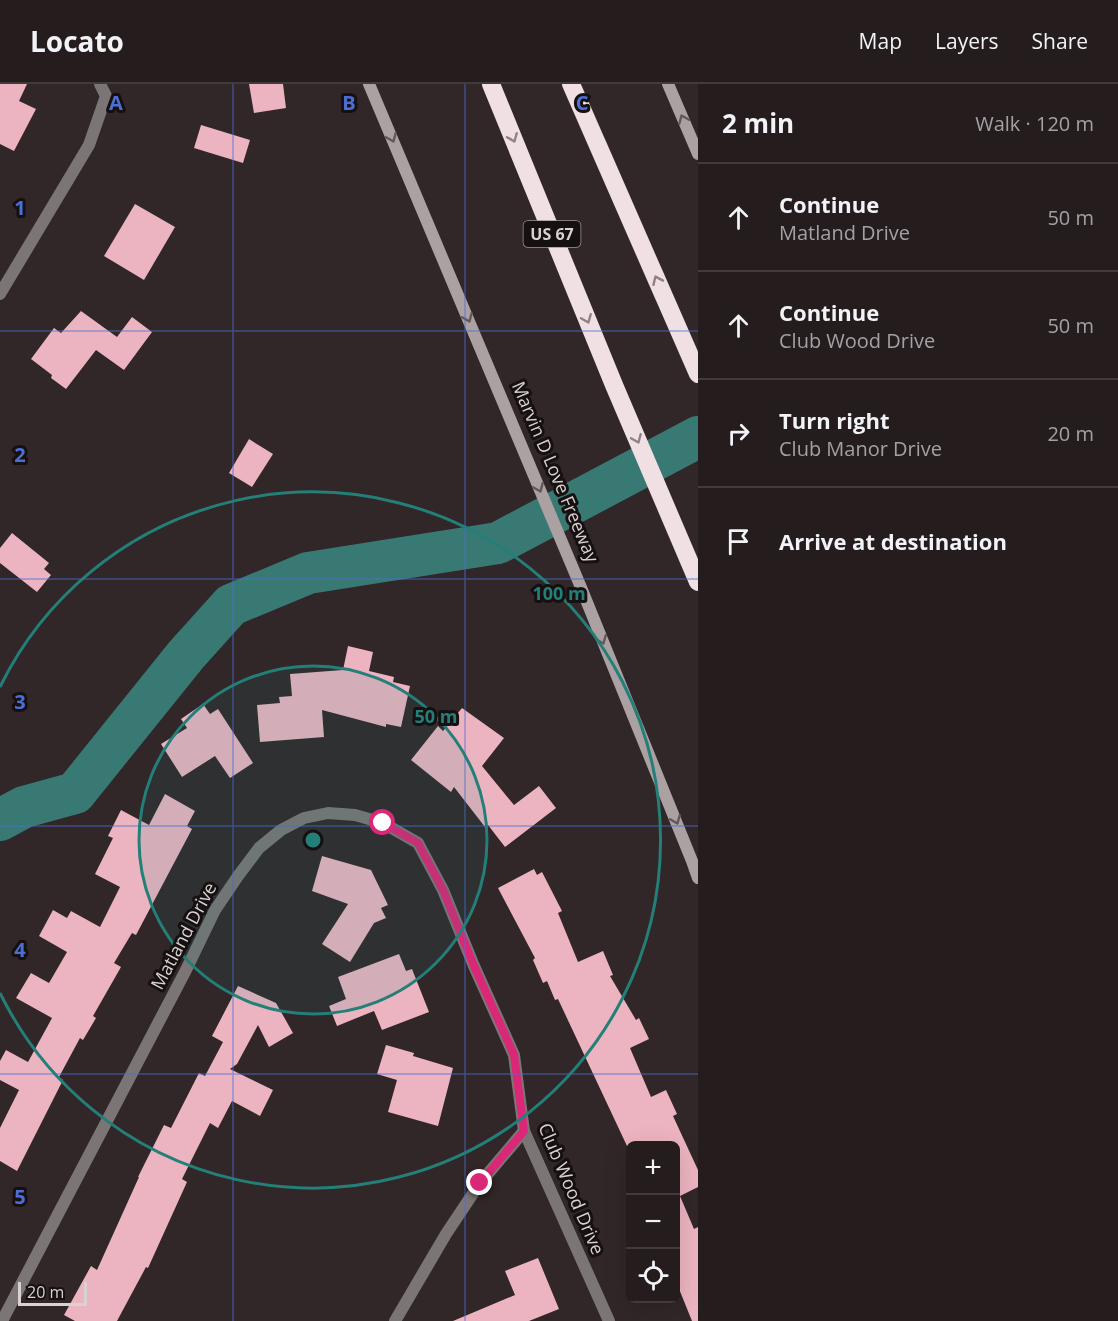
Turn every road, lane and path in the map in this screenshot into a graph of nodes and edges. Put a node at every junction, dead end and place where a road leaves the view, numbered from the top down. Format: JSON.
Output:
{"nodes":[{"id":1,"x":100,"y":84,"type":"edge"},
{"id":2,"x":369,"y":84,"type":"edge"},
{"id":3,"x":490,"y":84,"type":"edge"},
{"id":4,"x":571,"y":84,"type":"edge"},
{"id":5,"x":668,"y":84,"type":"edge"},
{"id":6,"x":698,"y":154,"type":"edge"},
{"id":7,"x":0,"y":294,"type":"edge"},
{"id":8,"x":698,"y":374,"type":"edge"},
{"id":9,"x":698,"y":582,"type":"edge"},
{"id":10,"x":698,"y":878,"type":"edge"},
{"id":11,"x":474,"y":966,"type":"joint"},
{"id":12,"x":524,"y":1131,"type":"junction"},
{"id":13,"x":2,"y":1321,"type":"edge"},
{"id":14,"x":395,"y":1321,"type":"edge"},
{"id":15,"x":609,"y":1321,"type":"edge"}],
"edges":[{"from":1,"to":7,"type":"street"},
{"from":2,"to":10,"type":"main road","name":"Marvin D Love Freeway","one_way":true},
{"from":3,"to":9,"type":"highway","number":"US 67","one_way":true},
{"from":8,"to":4,"type":"highway","one_way":true},
{"from":6,"to":5,"type":"main road","one_way":true},
{"from":11,"to":12,"type":"street","name":"Club Wood Drive"},
{"from":11,"to":13,"type":"street","name":"Matland Drive"},
{"from":12,"to":14,"type":"street"},
{"from":12,"to":15,"type":"street","name":"Club Wood Drive"}]}
